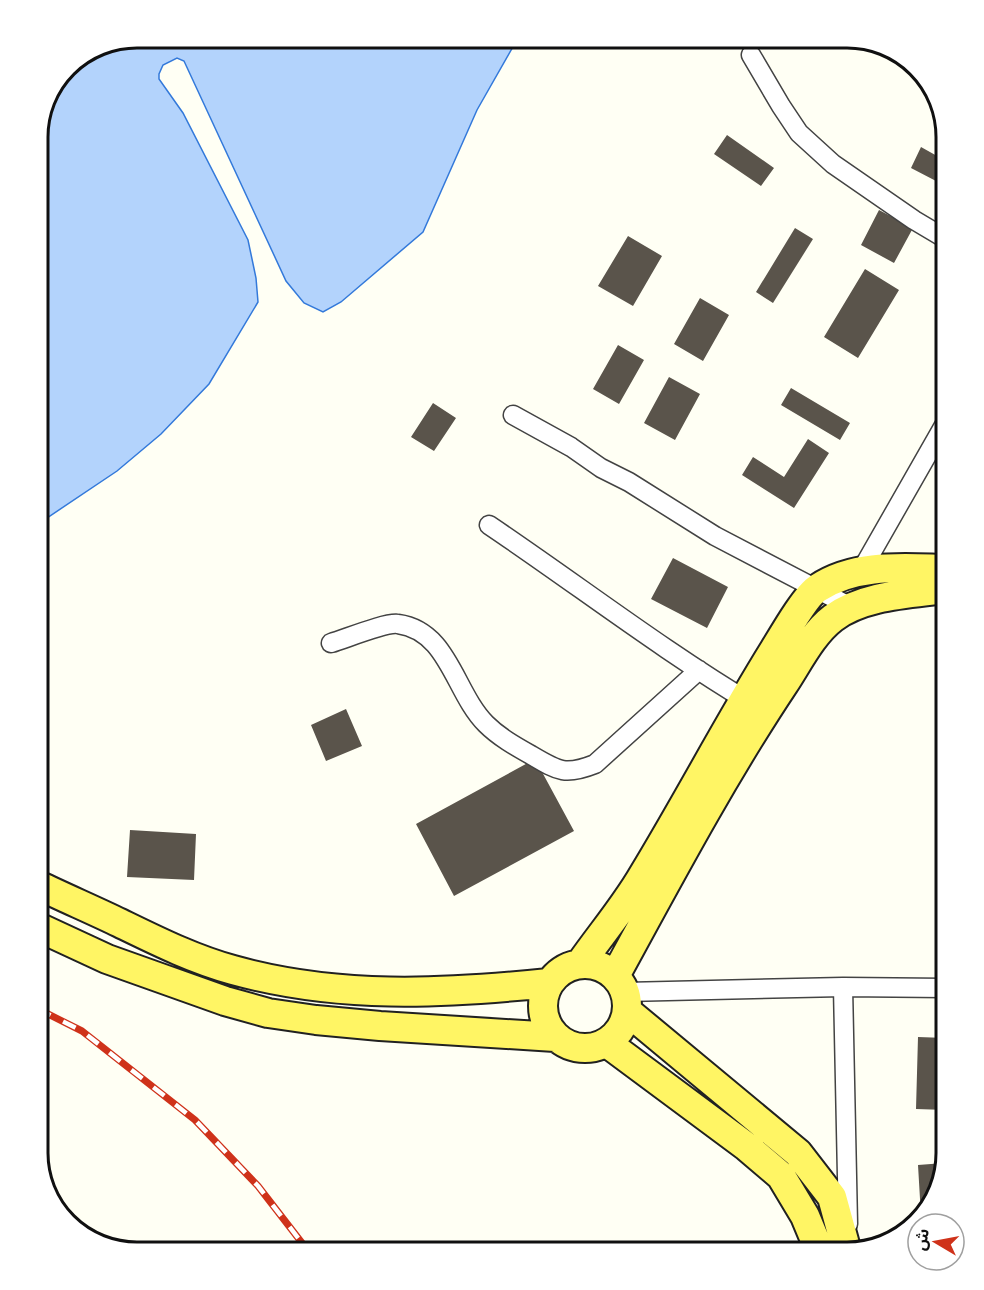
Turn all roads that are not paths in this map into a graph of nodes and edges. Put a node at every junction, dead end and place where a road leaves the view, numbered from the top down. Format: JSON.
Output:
{"nodes":[{"id":1,"x":751,"y":55,"type":"dead end"},
{"id":2,"x":936,"y":233,"type":"edge"},
{"id":3,"x":513,"y":415,"type":"dead end"},
{"id":4,"x":936,"y":440,"type":"edge"},
{"id":5,"x":489,"y":525,"type":"dead end"},
{"id":6,"x":936,"y":569,"type":"edge"},
{"id":7,"x":861,"y":571,"type":"junction"},
{"id":8,"x":816,"y":589,"type":"junction"},
{"id":9,"x":936,"y":590,"type":"edge"},
{"id":10,"x":851,"y":607,"type":"junction"},
{"id":11,"x":331,"y":643,"type":"dead end"},
{"id":12,"x":699,"y":670,"type":"junction"},
{"id":13,"x":755,"y":705,"type":"junction"},
{"id":14,"x":48,"y":890,"type":"edge"},
{"id":15,"x":48,"y":932,"type":"edge"},
{"id":16,"x":580,"y":964,"type":"junction"},
{"id":17,"x":549,"y":983,"type":"junction"},
{"id":18,"x":843,"y":987,"type":"junction"},
{"id":19,"x":936,"y":988,"type":"edge"},
{"id":20,"x":622,"y":993,"type":"junction"},
{"id":21,"x":555,"y":1037,"type":"junction"},
{"id":22,"x":607,"y":1042,"type":"junction"},
{"id":23,"x":798,"y":1153,"type":"junction"},
{"id":24,"x":781,"y":1176,"type":"junction"},
{"id":25,"x":816,"y":1242,"type":"edge"},
{"id":26,"x":845,"y":1242,"type":"edge"},
{"id":27,"x":848,"y":1242,"type":"edge"}],
"edges":[{"from":1,"to":2,"type":"street"},
{"from":3,"to":8,"type":"street"},
{"from":4,"to":7,"type":"street"},
{"from":5,"to":12,"type":"street"},
{"from":6,"to":7,"type":"main road"},
{"from":7,"to":8,"type":"main road"},
{"from":8,"to":10,"type":"street"},
{"from":8,"to":13,"type":"main road"},
{"from":9,"to":10,"type":"main road"},
{"from":10,"to":13,"type":"main road"},
{"from":11,"to":12,"type":"street"},
{"from":12,"to":13,"type":"street"},
{"from":13,"to":16,"type":"main road"},
{"from":13,"to":20,"type":"main road"},
{"from":14,"to":17,"type":"main road"},
{"from":15,"to":21,"type":"main road"},
{"from":16,"to":17,"type":"main road"},
{"from":16,"to":20,"type":"main road"},
{"from":17,"to":21,"type":"main road"},
{"from":18,"to":19,"type":"street"},
{"from":18,"to":20,"type":"street"},
{"from":18,"to":27,"type":"street"},
{"from":20,"to":22,"type":"main road"},
{"from":20,"to":23,"type":"main road"},
{"from":21,"to":22,"type":"main road"},
{"from":22,"to":24,"type":"main road"},
{"from":23,"to":24,"type":"main road"},
{"from":23,"to":26,"type":"main road"},
{"from":24,"to":25,"type":"main road"}]}
